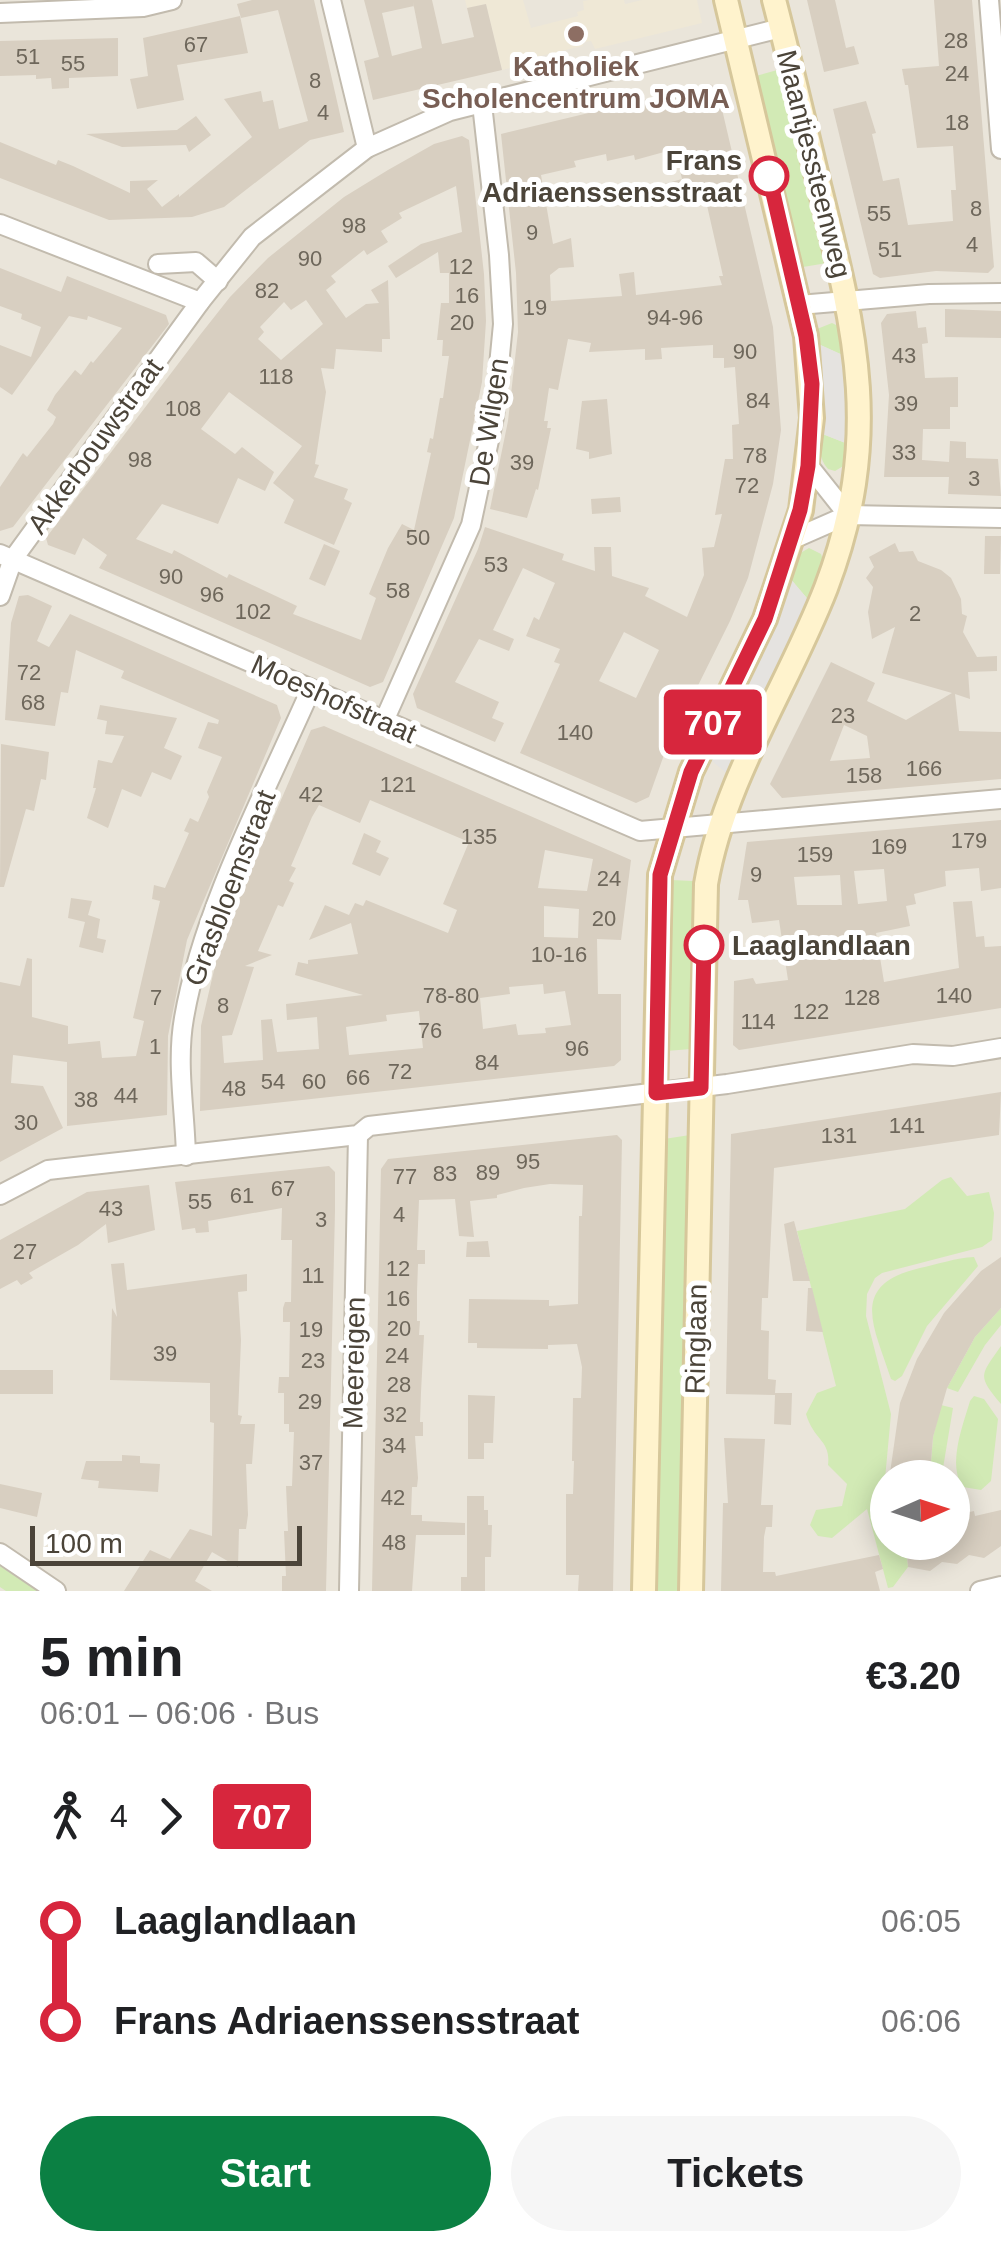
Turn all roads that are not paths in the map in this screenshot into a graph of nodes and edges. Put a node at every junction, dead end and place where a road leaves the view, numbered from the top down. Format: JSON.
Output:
{"nodes":[{"id":1,"x":172,"y":0,"type":"edge"},
{"id":2,"x":331,"y":0,"type":"edge"},
{"id":3,"x":726,"y":0,"type":"edge"},
{"id":4,"x":774,"y":0,"type":"edge"},
{"id":5,"x":989,"y":0,"type":"edge"},
{"id":6,"x":0,"y":13,"type":"edge"},
{"id":7,"x":781,"y":28,"type":"junction"},
{"id":8,"x":736,"y":40,"type":"junction"},
{"id":9,"x":482,"y":104,"type":"junction"},
{"id":10,"x":367,"y":148,"type":"junction"},
{"id":11,"x":1001,"y":149,"type":"edge"},
{"id":12,"x":0,"y":224,"type":"edge"},
{"id":13,"x":158,"y":264,"type":"dead end"},
{"id":14,"x":218,"y":281,"type":"junction"},
{"id":15,"x":1001,"y":294,"type":"edge"},
{"id":16,"x":847,"y":300,"type":"junction"},
{"id":17,"x":200,"y":302,"type":"junction"},
{"id":18,"x":799,"y":305,"type":"junction"},
{"id":19,"x":808,"y":466,"type":"junction"},
{"id":20,"x":848,"y":515,"type":"junction"},
{"id":21,"x":1001,"y":518,"type":"edge"},
{"id":22,"x":791,"y":540,"type":"junction"},
{"id":23,"x":6,"y":556,"type":"edge"},
{"id":24,"x":0,"y":596,"type":"edge"},
{"id":25,"x":311,"y":688,"type":"junction"},
{"id":26,"x":384,"y":721,"type":"junction"},
{"id":27,"x":1001,"y":800,"type":"edge"},
{"id":28,"x":722,"y":823,"type":"junction"},
{"id":29,"x":672,"y":829,"type":"junction"},
{"id":30,"x":1001,"y":1048,"type":"edge"},
{"id":31,"x":701,"y":1088,"type":"junction"},
{"id":32,"x":656,"y":1093,"type":"junction"},
{"id":33,"x":358,"y":1135,"type":"junction"},
{"id":34,"x":186,"y":1156,"type":"junction"},
{"id":35,"x":0,"y":1195,"type":"edge"},
{"id":36,"x":0,"y":1553,"type":"edge"},
{"id":37,"x":1001,"y":1586,"type":"edge"},
{"id":38,"x":56,"y":1591,"type":"edge"},
{"id":39,"x":349,"y":1591,"type":"edge"},
{"id":40,"x":644,"y":1591,"type":"edge"},
{"id":41,"x":691,"y":1591,"type":"edge"},
{"id":42,"x":980,"y":1591,"type":"edge"}],
"edges":[{"from":1,"to":6,"type":"street"},
{"from":2,"to":10,"type":"street"},
{"from":3,"to":8,"type":"street","name":"Maantjessteenweg"},
{"from":4,"to":7,"type":"street","name":"Maantjessteenweg"},
{"from":5,"to":11,"type":"street"},
{"from":7,"to":8,"type":"street","name":"Maantjessteenweg"},
{"from":7,"to":16,"type":"street","name":"Maantjessteenweg"},
{"from":8,"to":9,"type":"street"},
{"from":8,"to":18,"type":"street","name":"Maantjessteenweg"},
{"from":9,"to":10,"type":"street"},
{"from":9,"to":26,"type":"street","name":"De Wilgen"},
{"from":10,"to":14,"type":"street"},
{"from":12,"to":17,"type":"street"},
{"from":13,"to":14,"type":"street"},
{"from":14,"to":17,"type":"street"},
{"from":15,"to":16,"type":"street"},
{"from":16,"to":18,"type":"street","name":"Maantjessteenweg"},
{"from":16,"to":20,"type":"street","name":"Maantjessteenweg"},
{"from":17,"to":23,"type":"street","name":"Akkerbouwstraat"},
{"from":18,"to":19,"type":"street","name":"Maantjessteenweg"},
{"from":19,"to":20,"type":"street"},
{"from":19,"to":22,"type":"street","name":"Maantjessteenweg"},
{"from":20,"to":21,"type":"street"},
{"from":20,"to":22,"type":"street"},
{"from":20,"to":28,"type":"street","name":"Maantjessteenweg"},
{"from":22,"to":29,"type":"street","name":"Maantjessteenweg"},
{"from":23,"to":24,"type":"street","name":"Akkerbouwstraat"},
{"from":23,"to":25,"type":"street","name":"Moeshofstraat"},
{"from":25,"to":26,"type":"street","name":"Moeshofstraat"},
{"from":25,"to":34,"type":"street","name":"Grasbloemstraat"},
{"from":26,"to":29,"type":"street","name":"Moeshofstraat"},
{"from":27,"to":28,"type":"street"},
{"from":28,"to":29,"type":"street"},
{"from":28,"to":31,"type":"street","name":"Maantjessteenweg"},
{"from":29,"to":32,"type":"street","name":"Maantjessteenweg"},
{"from":30,"to":31,"type":"street"},
{"from":31,"to":32,"type":"street"},
{"from":31,"to":41,"type":"street","name":"Ringlaan"},
{"from":32,"to":33,"type":"street"},
{"from":32,"to":40,"type":"street","name":"Ringlaan"},
{"from":33,"to":34,"type":"street"},
{"from":33,"to":39,"type":"street","name":"Meereigen"},
{"from":34,"to":35,"type":"street"},
{"from":36,"to":38,"type":"street"},
{"from":37,"to":42,"type":"street"}]}
